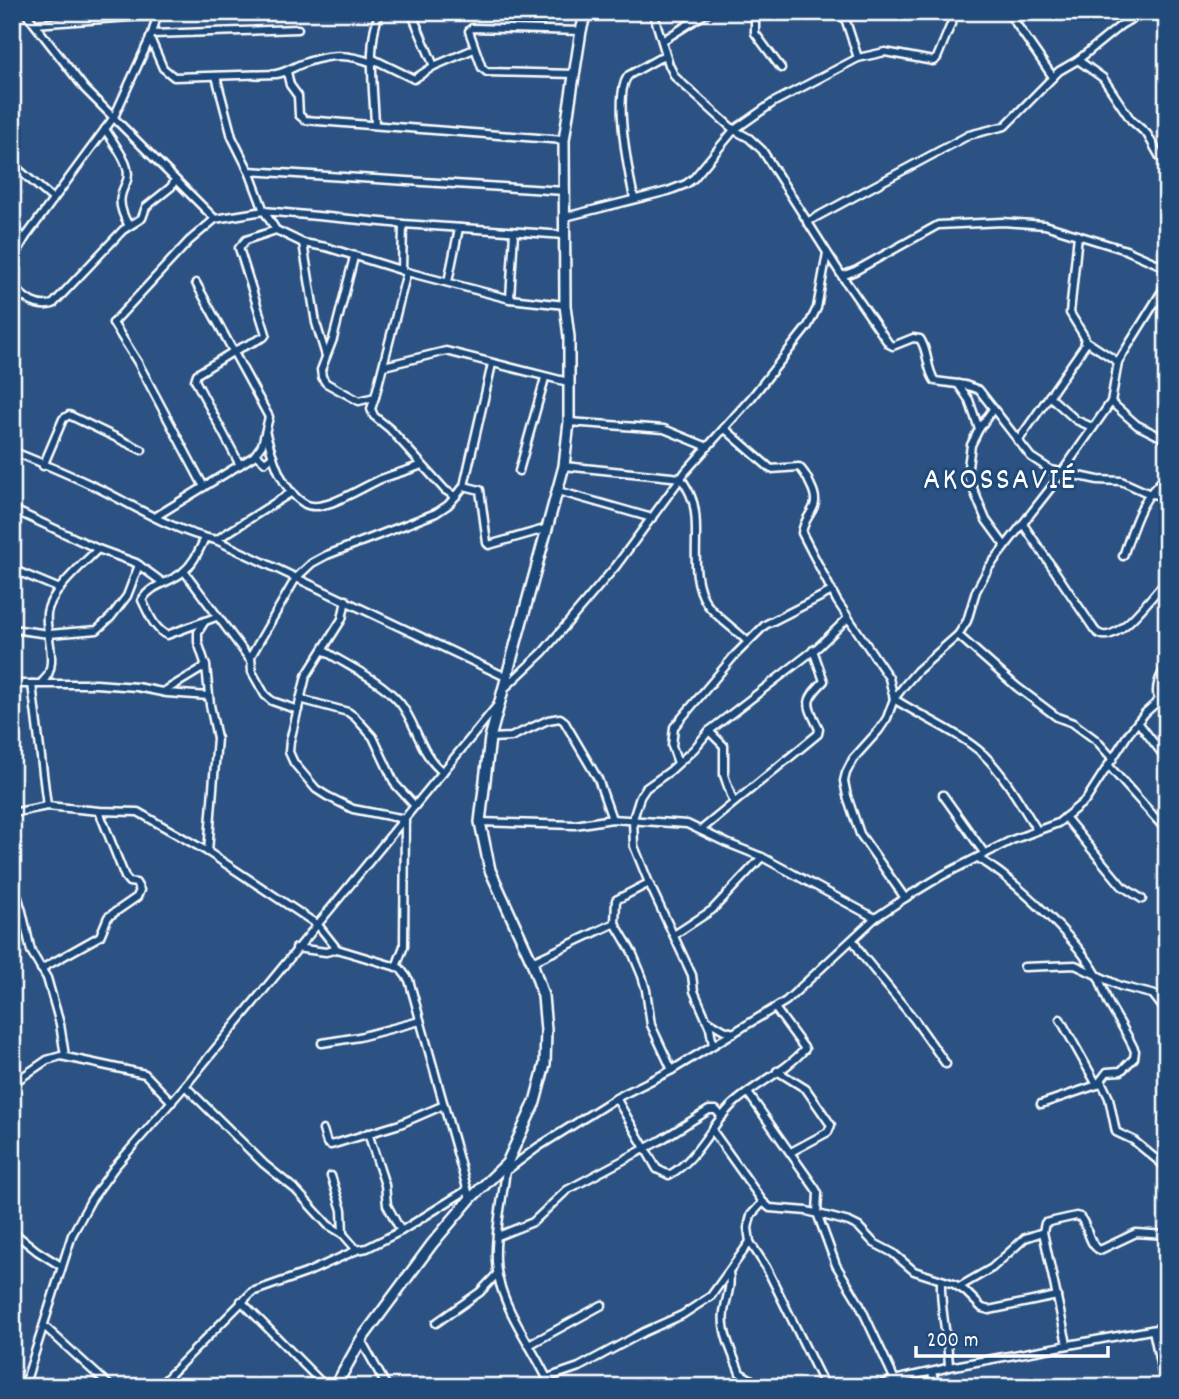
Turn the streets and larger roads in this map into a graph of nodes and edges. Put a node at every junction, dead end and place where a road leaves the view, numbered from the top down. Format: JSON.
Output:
{"nodes":[{"id":1,"x":26,"y":12,"type":"edge"},
{"id":2,"x":380,"y":12,"type":"edge"},
{"id":3,"x":411,"y":12,"type":"edge"},
{"id":4,"x":586,"y":12,"type":"edge"},
{"id":5,"x":653,"y":12,"type":"edge"},
{"id":6,"x":708,"y":12,"type":"edge"},
{"id":7,"x":755,"y":12,"type":"edge"},
{"id":8,"x":844,"y":12,"type":"edge"},
{"id":9,"x":956,"y":12,"type":"edge"},
{"id":10,"x":1008,"y":12,"type":"edge"},
{"id":11,"x":1143,"y":12,"type":"edge"},
{"id":12,"x":157,"y":13,"type":"edge"},
{"id":13,"x":35,"y":24,"type":"junction"},
{"id":14,"x":298,"y":29,"type":"dead end"},
{"id":15,"x":581,"y":31,"type":"junction"},
{"id":16,"x":151,"y":36,"type":"junction"},
{"id":17,"x":662,"y":41,"type":"junction"},
{"id":18,"x":474,"y":49,"type":"junction"},
{"id":19,"x":666,"y":55,"type":"junction"},
{"id":20,"x":858,"y":58,"type":"junction"},
{"id":21,"x":1078,"y":60,"type":"junction"},
{"id":22,"x":373,"y":61,"type":"junction"},
{"id":23,"x":434,"y":66,"type":"junction"},
{"id":24,"x":780,"y":68,"type":"dead end"},
{"id":25,"x":287,"y":72,"type":"junction"},
{"id":26,"x":575,"y":75,"type":"junction"},
{"id":27,"x":216,"y":76,"type":"junction"},
{"id":28,"x":1053,"y":77,"type":"junction"},
{"id":29,"x":114,"y":117,"type":"junction"},
{"id":30,"x":375,"y":125,"type":"junction"},
{"id":31,"x":105,"y":129,"type":"junction"},
{"id":32,"x":734,"y":130,"type":"junction"},
{"id":33,"x":564,"y":140,"type":"junction"},
{"id":34,"x":1160,"y":157,"type":"dead end"},
{"id":35,"x":12,"y":164,"type":"edge"},
{"id":36,"x":249,"y":172,"type":"junction"},
{"id":37,"x":175,"y":180,"type":"junction"},
{"id":38,"x":565,"y":191,"type":"junction"},
{"id":39,"x":634,"y":198,"type":"junction"},
{"id":40,"x":53,"y":200,"type":"junction"},
{"id":41,"x":264,"y":211,"type":"junction"},
{"id":42,"x":565,"y":217,"type":"junction"},
{"id":43,"x":215,"y":219,"type":"junction"},
{"id":44,"x":807,"y":222,"type":"junction"},
{"id":45,"x":403,"y":224,"type":"junction"},
{"id":46,"x":129,"y":226,"type":"junction"},
{"id":47,"x":459,"y":228,"type":"junction"},
{"id":48,"x":12,"y":230,"type":"edge"},
{"id":49,"x":276,"y":230,"type":"junction"},
{"id":50,"x":514,"y":232,"type":"junction"},
{"id":51,"x":1078,"y":235,"type":"junction"},
{"id":52,"x":565,"y":236,"type":"junction"},
{"id":53,"x":25,"y":238,"type":"junction"},
{"id":54,"x":303,"y":243,"type":"junction"},
{"id":55,"x":827,"y":253,"type":"junction"},
{"id":56,"x":354,"y":257,"type":"junction"},
{"id":57,"x":12,"y":261,"type":"edge"},
{"id":58,"x":1167,"y":268,"type":"edge"},
{"id":59,"x":404,"y":271,"type":"junction"},
{"id":60,"x":842,"y":276,"type":"junction"},
{"id":61,"x":448,"y":282,"type":"junction"},
{"id":62,"x":196,"y":283,"type":"dead end"},
{"id":63,"x":1167,"y":283,"type":"edge"},
{"id":64,"x":12,"y":286,"type":"edge"},
{"id":65,"x":510,"y":299,"type":"junction"},
{"id":66,"x":565,"y":305,"type":"junction"},
{"id":67,"x":1086,"y":341,"type":"junction"},
{"id":68,"x":234,"y":351,"type":"junction"},
{"id":69,"x":326,"y":356,"type":"junction"},
{"id":70,"x":1118,"y":362,"type":"junction"},
{"id":71,"x":492,"y":364,"type":"junction"},
{"id":72,"x":384,"y":366,"type":"junction"},
{"id":73,"x":545,"y":378,"type":"junction"},
{"id":74,"x":568,"y":382,"type":"junction"},
{"id":75,"x":958,"y":384,"type":"junction"},
{"id":76,"x":1049,"y":396,"type":"junction"},
{"id":77,"x":375,"y":397,"type":"junction"},
{"id":78,"x":1111,"y":402,"type":"junction"},
{"id":79,"x":993,"y":409,"type":"junction"},
{"id":80,"x":569,"y":422,"type":"junction"},
{"id":81,"x":1092,"y":427,"type":"junction"},
{"id":82,"x":724,"y":428,"type":"junction"},
{"id":83,"x":979,"y":429,"type":"junction"},
{"id":84,"x":266,"y":434,"type":"junction"},
{"id":85,"x":1167,"y":439,"type":"edge"},
{"id":86,"x":1018,"y":440,"type":"junction"},
{"id":87,"x":708,"y":447,"type":"junction"},
{"id":88,"x":142,"y":450,"type":"dead end"},
{"id":89,"x":12,"y":451,"type":"edge"},
{"id":90,"x":256,"y":454,"type":"junction"},
{"id":91,"x":273,"y":456,"type":"junction"},
{"id":92,"x":240,"y":465,"type":"junction"},
{"id":93,"x":422,"y":465,"type":"junction"},
{"id":94,"x":43,"y":466,"type":"junction"},
{"id":95,"x":564,"y":466,"type":"junction"},
{"id":96,"x":519,"y":471,"type":"dead end"},
{"id":97,"x":1062,"y":472,"type":"junction"},
{"id":98,"x":1167,"y":477,"type":"edge"},
{"id":99,"x":681,"y":478,"type":"junction"},
{"id":100,"x":464,"y":486,"type":"junction"},
{"id":101,"x":204,"y":487,"type":"junction"},
{"id":102,"x":558,"y":491,"type":"junction"},
{"id":103,"x":292,"y":492,"type":"junction"},
{"id":104,"x":1150,"y":494,"type":"junction"},
{"id":105,"x":457,"y":495,"type":"junction"},
{"id":106,"x":1167,"y":496,"type":"edge"},
{"id":107,"x":12,"y":509,"type":"edge"},
{"id":108,"x":155,"y":517,"type":"junction"},
{"id":109,"x":652,"y":519,"type":"junction"},
{"id":110,"x":1023,"y":524,"type":"junction"},
{"id":111,"x":548,"y":528,"type":"junction"},
{"id":112,"x":205,"y":538,"type":"junction"},
{"id":113,"x":216,"y":540,"type":"junction"},
{"id":114,"x":1005,"y":546,"type":"junction"},
{"id":115,"x":98,"y":548,"type":"junction"},
{"id":116,"x":1123,"y":556,"type":"dead end"},
{"id":117,"x":139,"y":565,"type":"junction"},
{"id":118,"x":12,"y":569,"type":"edge"},
{"id":119,"x":184,"y":571,"type":"junction"},
{"id":120,"x":296,"y":578,"type":"junction"},
{"id":121,"x":1167,"y":580,"type":"edge"},
{"id":122,"x":162,"y":582,"type":"junction"},
{"id":123,"x":60,"y":589,"type":"junction"},
{"id":124,"x":832,"y":591,"type":"junction"},
{"id":125,"x":346,"y":600,"type":"junction"},
{"id":126,"x":216,"y":617,"type":"junction"},
{"id":127,"x":848,"y":618,"type":"junction"},
{"id":128,"x":205,"y":621,"type":"junction"},
{"id":129,"x":12,"y":629,"type":"edge"},
{"id":130,"x":49,"y":634,"type":"junction"},
{"id":131,"x":958,"y":635,"type":"junction"},
{"id":132,"x":747,"y":641,"type":"junction"},
{"id":133,"x":323,"y":650,"type":"junction"},
{"id":134,"x":813,"y":650,"type":"junction"},
{"id":135,"x":251,"y":661,"type":"junction"},
{"id":136,"x":206,"y":666,"type":"junction"},
{"id":137,"x":1167,"y":666,"type":"edge"},
{"id":138,"x":508,"y":678,"type":"junction"},
{"id":139,"x":42,"y":682,"type":"junction"},
{"id":140,"x":12,"y":684,"type":"edge"},
{"id":141,"x":32,"y":684,"type":"junction"},
{"id":142,"x":505,"y":688,"type":"junction"},
{"id":143,"x":163,"y":692,"type":"junction"},
{"id":144,"x":1167,"y":694,"type":"edge"},
{"id":145,"x":209,"y":696,"type":"junction"},
{"id":146,"x":300,"y":699,"type":"junction"},
{"id":147,"x":894,"y":699,"type":"junction"},
{"id":148,"x":1158,"y":701,"type":"junction"},
{"id":149,"x":499,"y":703,"type":"junction"},
{"id":150,"x":298,"y":710,"type":"junction"},
{"id":151,"x":1138,"y":722,"type":"junction"},
{"id":152,"x":709,"y":731,"type":"junction"},
{"id":153,"x":490,"y":737,"type":"junction"},
{"id":154,"x":1113,"y":759,"type":"junction"},
{"id":155,"x":1167,"y":760,"type":"edge"},
{"id":156,"x":678,"y":763,"type":"junction"},
{"id":157,"x":1109,"y":766,"type":"junction"},
{"id":158,"x":443,"y":772,"type":"junction"},
{"id":159,"x":943,"y":795,"type":"dead end"},
{"id":160,"x":733,"y":801,"type":"junction"},
{"id":161,"x":47,"y":806,"type":"junction"},
{"id":162,"x":415,"y":806,"type":"junction"},
{"id":163,"x":99,"y":811,"type":"junction"},
{"id":164,"x":12,"y":813,"type":"edge"},
{"id":165,"x":1065,"y":817,"type":"junction"},
{"id":166,"x":612,"y":818,"type":"junction"},
{"id":167,"x":633,"y":819,"type":"junction"},
{"id":168,"x":405,"y":820,"type":"junction"},
{"id":169,"x":480,"y":822,"type":"junction"},
{"id":170,"x":701,"y":830,"type":"junction"},
{"id":171,"x":1037,"y":830,"type":"junction"},
{"id":172,"x":1167,"y":831,"type":"edge"},
{"id":173,"x":208,"y":852,"type":"junction"},
{"id":174,"x":981,"y":856,"type":"junction"},
{"id":175,"x":762,"y":857,"type":"junction"},
{"id":176,"x":12,"y":878,"type":"edge"},
{"id":177,"x":649,"y":883,"type":"junction"},
{"id":178,"x":905,"y":898,"type":"junction"},
{"id":179,"x":1142,"y":899,"type":"dead end"},
{"id":180,"x":875,"y":918,"type":"junction"},
{"id":181,"x":615,"y":923,"type":"junction"},
{"id":182,"x":318,"y":925,"type":"junction"},
{"id":183,"x":674,"y":935,"type":"junction"},
{"id":184,"x":853,"y":940,"type":"junction"},
{"id":185,"x":296,"y":948,"type":"junction"},
{"id":186,"x":337,"y":949,"type":"junction"},
{"id":187,"x":532,"y":962,"type":"junction"},
{"id":188,"x":396,"y":967,"type":"junction"},
{"id":189,"x":1024,"y":967,"type":"dead end"},
{"id":190,"x":41,"y":969,"type":"junction"},
{"id":191,"x":1099,"y":978,"type":"junction"},
{"id":192,"x":1154,"y":996,"type":"junction"},
{"id":193,"x":1167,"y":998,"type":"edge"},
{"id":194,"x":775,"y":1008,"type":"junction"},
{"id":195,"x":1167,"y":1013,"type":"edge"},
{"id":196,"x":706,"y":1018,"type":"junction"},
{"id":197,"x":1060,"y":1019,"type":"dead end"},
{"id":198,"x":420,"y":1021,"type":"junction"},
{"id":199,"x":734,"y":1032,"type":"junction"},
{"id":200,"x":322,"y":1044,"type":"dead end"},
{"id":201,"x":713,"y":1045,"type":"junction"},
{"id":202,"x":65,"y":1056,"type":"junction"},
{"id":203,"x":946,"y":1064,"type":"dead end"},
{"id":204,"x":672,"y":1070,"type":"junction"},
{"id":205,"x":777,"y":1071,"type":"junction"},
{"id":206,"x":1099,"y":1083,"type":"junction"},
{"id":207,"x":12,"y":1084,"type":"edge"},
{"id":208,"x":185,"y":1086,"type":"junction"},
{"id":209,"x":748,"y":1093,"type":"junction"},
{"id":210,"x":616,"y":1098,"type":"junction"},
{"id":211,"x":172,"y":1101,"type":"junction"},
{"id":212,"x":1041,"y":1104,"type":"dead end"},
{"id":213,"x":444,"y":1105,"type":"junction"},
{"id":214,"x":722,"y":1117,"type":"junction"},
{"id":215,"x":323,"y":1129,"type":"dead end"},
{"id":216,"x":712,"y":1130,"type":"junction"},
{"id":217,"x":368,"y":1133,"type":"junction"},
{"id":218,"x":644,"y":1148,"type":"junction"},
{"id":219,"x":792,"y":1152,"type":"junction"},
{"id":220,"x":507,"y":1167,"type":"junction"},
{"id":221,"x":1167,"y":1168,"type":"edge"},
{"id":222,"x":331,"y":1176,"type":"dead end"},
{"id":223,"x":469,"y":1195,"type":"junction"},
{"id":224,"x":763,"y":1202,"type":"junction"},
{"id":225,"x":817,"y":1213,"type":"junction"},
{"id":226,"x":12,"y":1231,"type":"edge"},
{"id":227,"x":401,"y":1231,"type":"junction"},
{"id":228,"x":1043,"y":1232,"type":"junction"},
{"id":229,"x":342,"y":1234,"type":"junction"},
{"id":230,"x":1167,"y":1235,"type":"edge"},
{"id":231,"x":498,"y":1236,"type":"junction"},
{"id":232,"x":750,"y":1242,"type":"junction"},
{"id":233,"x":357,"y":1250,"type":"junction"},
{"id":234,"x":61,"y":1266,"type":"junction"},
{"id":235,"x":729,"y":1272,"type":"junction"},
{"id":236,"x":497,"y":1275,"type":"junction"},
{"id":237,"x":941,"y":1281,"type":"junction"},
{"id":238,"x":959,"y":1287,"type":"junction"},
{"id":239,"x":1057,"y":1296,"type":"junction"},
{"id":240,"x":242,"y":1301,"type":"junction"},
{"id":241,"x":602,"y":1305,"type":"dead end"},
{"id":242,"x":436,"y":1323,"type":"dead end"},
{"id":243,"x":44,"y":1326,"type":"junction"},
{"id":244,"x":1167,"y":1327,"type":"edge"},
{"id":245,"x":1153,"y":1330,"type":"junction"},
{"id":246,"x":361,"y":1340,"type":"junction"},
{"id":247,"x":1067,"y":1344,"type":"junction"},
{"id":248,"x":529,"y":1345,"type":"junction"},
{"id":249,"x":949,"y":1367,"type":"junction"},
{"id":250,"x":932,"y":1373,"type":"junction"},
{"id":251,"x":547,"y":1378,"type":"junction"},
{"id":252,"x":894,"y":1378,"type":"junction"},
{"id":253,"x":1165,"y":1382,"type":"edge"},
{"id":254,"x":338,"y":1385,"type":"edge"},
{"id":255,"x":24,"y":1387,"type":"edge"},
{"id":256,"x":111,"y":1387,"type":"edge"},
{"id":257,"x":158,"y":1387,"type":"edge"},
{"id":258,"x":326,"y":1387,"type":"edge"},
{"id":259,"x":387,"y":1387,"type":"edge"},
{"id":260,"x":551,"y":1387,"type":"edge"},
{"id":261,"x":756,"y":1387,"type":"edge"},
{"id":262,"x":825,"y":1387,"type":"edge"},
{"id":263,"x":875,"y":1387,"type":"edge"},
{"id":264,"x":937,"y":1387,"type":"edge"}],
"edges":[{"from":1,"to":13,"type":"street"},
{"from":2,"to":22,"type":"street"},
{"from":3,"to":23,"type":"street"},
{"from":4,"to":15,"type":"street"},
{"from":5,"to":17,"type":"street"},
{"from":6,"to":17,"type":"street"},
{"from":7,"to":24,"type":"street"},
{"from":8,"to":20,"type":"street"},
{"from":9,"to":20,"type":"street"},
{"from":10,"to":28,"type":"street"},
{"from":11,"to":21,"type":"street"},
{"from":12,"to":13,"type":"street"},
{"from":12,"to":16,"type":"street"},
{"from":13,"to":29,"type":"street"},
{"from":14,"to":16,"type":"street"},
{"from":15,"to":18,"type":"street"},
{"from":15,"to":26,"type":"street"},
{"from":16,"to":27,"type":"street"},
{"from":16,"to":29,"type":"street"},
{"from":17,"to":19,"type":"street"},
{"from":18,"to":23,"type":"street"},
{"from":18,"to":26,"type":"street"},
{"from":19,"to":32,"type":"street"},
{"from":19,"to":39,"type":"street"},
{"from":20,"to":32,"type":"street"},
{"from":21,"to":28,"type":"street"},
{"from":21,"to":34,"type":"street"},
{"from":22,"to":23,"type":"street"},
{"from":22,"to":25,"type":"street"},
{"from":22,"to":30,"type":"street"},
{"from":25,"to":27,"type":"street"},
{"from":25,"to":30,"type":"street"},
{"from":26,"to":33,"type":"street"},
{"from":27,"to":36,"type":"street"},
{"from":28,"to":44,"type":"street"},
{"from":29,"to":31,"type":"street"},
{"from":29,"to":37,"type":"street"},
{"from":30,"to":33,"type":"street"},
{"from":31,"to":40,"type":"street"},
{"from":31,"to":46,"type":"street"},
{"from":32,"to":39,"type":"street"},
{"from":32,"to":44,"type":"street"},
{"from":33,"to":38,"type":"street"},
{"from":35,"to":40,"type":"street"},
{"from":36,"to":38,"type":"street"},
{"from":36,"to":41,"type":"street"},
{"from":37,"to":43,"type":"street"},
{"from":37,"to":46,"type":"street"},
{"from":38,"to":42,"type":"street"},
{"from":39,"to":42,"type":"street"},
{"from":40,"to":53,"type":"street"},
{"from":41,"to":43,"type":"street"},
{"from":41,"to":45,"type":"street"},
{"from":41,"to":49,"type":"street"},
{"from":42,"to":52,"type":"street"},
{"from":43,"to":101,"type":"street"},
{"from":44,"to":55,"type":"street"},
{"from":45,"to":47,"type":"street"},
{"from":45,"to":59,"type":"street"},
{"from":46,"to":64,"type":"street"},
{"from":47,"to":50,"type":"street"},
{"from":47,"to":61,"type":"street"},
{"from":48,"to":53,"type":"street"},
{"from":49,"to":54,"type":"street"},
{"from":49,"to":68,"type":"street"},
{"from":50,"to":52,"type":"street"},
{"from":50,"to":65,"type":"street"},
{"from":51,"to":58,"type":"street"},
{"from":51,"to":60,"type":"street"},
{"from":51,"to":67,"type":"street"},
{"from":52,"to":66,"type":"street"},
{"from":53,"to":57,"type":"street"},
{"from":54,"to":56,"type":"street"},
{"from":54,"to":69,"type":"street"},
{"from":55,"to":60,"type":"street"},
{"from":55,"to":82,"type":"street"},
{"from":56,"to":59,"type":"street"},
{"from":56,"to":69,"type":"street"},
{"from":59,"to":61,"type":"street"},
{"from":59,"to":72,"type":"street"},
{"from":60,"to":75,"type":"street"},
{"from":61,"to":65,"type":"street"},
{"from":62,"to":68,"type":"street"},
{"from":63,"to":70,"type":"street"},
{"from":65,"to":66,"type":"street"},
{"from":66,"to":74,"type":"street"},
{"from":67,"to":70,"type":"street"},
{"from":67,"to":76,"type":"street"},
{"from":68,"to":84,"type":"street"},
{"from":68,"to":92,"type":"street"},
{"from":69,"to":77,"type":"street"},
{"from":70,"to":78,"type":"street"},
{"from":71,"to":72,"type":"street"},
{"from":71,"to":73,"type":"street"},
{"from":71,"to":100,"type":"street"},
{"from":72,"to":77,"type":"street"},
{"from":73,"to":74,"type":"street"},
{"from":73,"to":96,"type":"street"},
{"from":74,"to":80,"type":"street"},
{"from":75,"to":79,"type":"street"},
{"from":75,"to":83,"type":"street"},
{"from":76,"to":81,"type":"street"},
{"from":76,"to":86,"type":"street"},
{"from":77,"to":93,"type":"street"},
{"from":78,"to":81,"type":"street"},
{"from":78,"to":85,"type":"street"},
{"from":79,"to":83,"type":"street"},
{"from":79,"to":86,"type":"street"},
{"from":80,"to":87,"type":"street"},
{"from":80,"to":95,"type":"street"},
{"from":81,"to":97,"type":"street"},
{"from":82,"to":87,"type":"street"},
{"from":82,"to":124,"type":"street"},
{"from":83,"to":114,"type":"street"},
{"from":84,"to":90,"type":"street"},
{"from":84,"to":91,"type":"street"},
{"from":86,"to":97,"type":"street"},
{"from":87,"to":99,"type":"street"},
{"from":88,"to":94,"type":"street"},
{"from":89,"to":94,"type":"street"},
{"from":90,"to":91,"type":"street"},
{"from":90,"to":92,"type":"street"},
{"from":91,"to":103,"type":"street"},
{"from":92,"to":101,"type":"street"},
{"from":93,"to":103,"type":"street"},
{"from":93,"to":105,"type":"street"},
{"from":94,"to":108,"type":"street"},
{"from":95,"to":99,"type":"street"},
{"from":95,"to":102,"type":"street"},
{"from":97,"to":104,"type":"street"},
{"from":97,"to":110,"type":"street"},
{"from":98,"to":104,"type":"street"},
{"from":99,"to":109,"type":"street"},
{"from":99,"to":132,"type":"street"},
{"from":100,"to":105,"type":"street"},
{"from":100,"to":111,"type":"street"},
{"from":101,"to":108,"type":"street"},
{"from":102,"to":109,"type":"street"},
{"from":102,"to":111,"type":"street"},
{"from":103,"to":113,"type":"street"},
{"from":104,"to":106,"type":"street"},
{"from":104,"to":116,"type":"street"},
{"from":105,"to":120,"type":"street"},
{"from":107,"to":115,"type":"street"},
{"from":108,"to":112,"type":"street"},
{"from":109,"to":142,"type":"street"},
{"from":110,"to":114,"type":"street"},
{"from":110,"to":121,"type":"street"},
{"from":111,"to":138,"type":"street"},
{"from":112,"to":113,"type":"street"},
{"from":112,"to":119,"type":"street"},
{"from":113,"to":120,"type":"street"},
{"from":114,"to":131,"type":"street"},
{"from":115,"to":117,"type":"street"},
{"from":115,"to":123,"type":"street"},
{"from":117,"to":122,"type":"street"},
{"from":117,"to":130,"type":"street"},
{"from":118,"to":123,"type":"street"},
{"from":119,"to":122,"type":"street"},
{"from":119,"to":126,"type":"street"},
{"from":120,"to":125,"type":"street"},
{"from":120,"to":135,"type":"street"},
{"from":122,"to":128,"type":"street"},
{"from":123,"to":130,"type":"street"},
{"from":124,"to":127,"type":"street"},
{"from":124,"to":132,"type":"street"},
{"from":125,"to":133,"type":"street"},
{"from":125,"to":138,"type":"street"},
{"from":126,"to":128,"type":"street"},
{"from":126,"to":135,"type":"street"},
{"from":127,"to":134,"type":"street"},
{"from":127,"to":147,"type":"street"},
{"from":128,"to":136,"type":"street"},
{"from":129,"to":130,"type":"street"},
{"from":130,"to":139,"type":"street"},
{"from":131,"to":147,"type":"street"},
{"from":131,"to":154,"type":"street"},
{"from":132,"to":156,"type":"street"},
{"from":133,"to":146,"type":"street"},
{"from":133,"to":158,"type":"street"},
{"from":134,"to":152,"type":"street"},
{"from":134,"to":160,"type":"street"},
{"from":135,"to":150,"type":"street"},
{"from":136,"to":143,"type":"street"},
{"from":136,"to":145,"type":"street"},
{"from":137,"to":148,"type":"street"},
{"from":138,"to":142,"type":"street"},
{"from":139,"to":141,"type":"street"},
{"from":139,"to":143,"type":"street"},
{"from":140,"to":141,"type":"street"},
{"from":141,"to":161,"type":"street"},
{"from":142,"to":149,"type":"street"},
{"from":143,"to":145,"type":"street"},
{"from":144,"to":148,"type":"street"},
{"from":145,"to":173,"type":"street"},
{"from":146,"to":150,"type":"street"},
{"from":146,"to":162,"type":"street"},
{"from":147,"to":171,"type":"street"},
{"from":147,"to":178,"type":"street"},
{"from":148,"to":151,"type":"street"},
{"from":149,"to":153,"type":"street"},
{"from":149,"to":158,"type":"street"},
{"from":150,"to":168,"type":"street"},
{"from":151,"to":154,"type":"street"},
{"from":151,"to":155,"type":"street"},
{"from":152,"to":156,"type":"street"},
{"from":152,"to":160,"type":"street"},
{"from":153,"to":166,"type":"street"},
{"from":153,"to":169,"type":"street"},
{"from":154,"to":157,"type":"street"},
{"from":156,"to":167,"type":"street"},
{"from":157,"to":165,"type":"street"},
{"from":157,"to":172,"type":"street"},
{"from":158,"to":162,"type":"street"},
{"from":159,"to":174,"type":"street"},
{"from":160,"to":170,"type":"street"},
{"from":161,"to":163,"type":"street"},
{"from":161,"to":164,"type":"street"},
{"from":162,"to":168,"type":"street"},
{"from":163,"to":173,"type":"street"},
{"from":163,"to":190,"type":"street"},
{"from":165,"to":171,"type":"street"},
{"from":165,"to":179,"type":"street"},
{"from":166,"to":167,"type":"street"},
{"from":166,"to":169,"type":"street"},
{"from":167,"to":170,"type":"street"},
{"from":167,"to":177,"type":"street"},
{"from":168,"to":182,"type":"street"},
{"from":168,"to":188,"type":"street"},
{"from":169,"to":187,"type":"street"},
{"from":170,"to":175,"type":"street"},
{"from":171,"to":174,"type":"street"},
{"from":173,"to":182,"type":"street"},
{"from":174,"to":178,"type":"street"},
{"from":174,"to":191,"type":"street"},
{"from":175,"to":180,"type":"street"},
{"from":175,"to":183,"type":"street"},
{"from":176,"to":190,"type":"street"},
{"from":177,"to":181,"type":"street"},
{"from":177,"to":183,"type":"street"},
{"from":178,"to":180,"type":"street"},
{"from":180,"to":184,"type":"street"},
{"from":181,"to":187,"type":"street"},
{"from":181,"to":204,"type":"street"},
{"from":182,"to":185,"type":"street"},
{"from":182,"to":186,"type":"street"},
{"from":183,"to":196,"type":"street"},
{"from":184,"to":194,"type":"street"},
{"from":184,"to":203,"type":"street"},
{"from":185,"to":186,"type":"street"},
{"from":185,"to":208,"type":"street"},
{"from":186,"to":188,"type":"street"},
{"from":187,"to":220,"type":"street"},
{"from":188,"to":198,"type":"street"},
{"from":189,"to":191,"type":"street"},
{"from":190,"to":202,"type":"street"},
{"from":191,"to":192,"type":"street"},
{"from":191,"to":206,"type":"street"},
{"from":192,"to":193,"type":"street"},
{"from":192,"to":195,"type":"street"},
{"from":194,"to":199,"type":"street"},
{"from":194,"to":205,"type":"street"},
{"from":196,"to":199,"type":"street"},
{"from":196,"to":201,"type":"street"},
{"from":197,"to":206,"type":"street"},
{"from":198,"to":200,"type":"street"},
{"from":198,"to":213,"type":"street"},
{"from":199,"to":201,"type":"street"},
{"from":201,"to":204,"type":"street"},
{"from":202,"to":207,"type":"street"},
{"from":202,"to":211,"type":"street"},
{"from":204,"to":210,"type":"street"},
{"from":205,"to":209,"type":"street"},
{"from":205,"to":219,"type":"street"},
{"from":206,"to":212,"type":"street"},
{"from":206,"to":221,"type":"street"},
{"from":208,"to":211,"type":"street"},
{"from":208,"to":229,"type":"street"},
{"from":209,"to":214,"type":"street"},
{"from":209,"to":219,"type":"street"},
{"from":210,"to":218,"type":"street"},
{"from":210,"to":220,"type":"street"},
{"from":211,"to":234,"type":"street"},
{"from":213,"to":217,"type":"street"},
{"from":213,"to":223,"type":"street"},
{"from":214,"to":216,"type":"street"},
{"from":214,"to":218,"type":"street"},
{"from":215,"to":217,"type":"street"},
{"from":216,"to":218,"type":"street"},
{"from":216,"to":224,"type":"street"},
{"from":217,"to":227,"type":"street"},
{"from":218,"to":231,"type":"street"},
{"from":219,"to":225,"type":"street"},
{"from":220,"to":223,"type":"street"},
{"from":220,"to":231,"type":"street"},
{"from":222,"to":229,"type":"street"},
{"from":223,"to":227,"type":"street"},
{"from":223,"to":246,"type":"street"},
{"from":224,"to":225,"type":"street"},
{"from":224,"to":232,"type":"street"},
{"from":225,"to":237,"type":"street"},
{"from":225,"to":252,"type":"street"},
{"from":226,"to":234,"type":"street"},
{"from":227,"to":233,"type":"street"},
{"from":228,"to":230,"type":"street"},
{"from":228,"to":238,"type":"street"},
{"from":228,"to":239,"type":"street"},
{"from":229,"to":233,"type":"street"},
{"from":231,"to":236,"type":"street"},
{"from":232,"to":235,"type":"street"},
{"from":232,"to":262,"type":"street"},
{"from":233,"to":240,"type":"street"},
{"from":234,"to":243,"type":"street"},
{"from":235,"to":251,"type":"street"},
{"from":235,"to":261,"type":"street"},
{"from":236,"to":242,"type":"street"},
{"from":236,"to":248,"type":"street"},
{"from":237,"to":238,"type":"street"},
{"from":237,"to":249,"type":"street"},
{"from":238,"to":239,"type":"street"},
{"from":239,"to":247,"type":"street"},
{"from":240,"to":257,"type":"street"},
{"from":240,"to":258,"type":"street"},
{"from":241,"to":248,"type":"street"},
{"from":243,"to":255,"type":"street"},
{"from":243,"to":256,"type":"street"},
{"from":244,"to":245,"type":"street"},
{"from":245,"to":247,"type":"street"},
{"from":245,"to":253,"type":"street"},
{"from":246,"to":254,"type":"street"},
{"from":246,"to":259,"type":"street"},
{"from":247,"to":249,"type":"street"},
{"from":248,"to":251,"type":"street"},
{"from":249,"to":250,"type":"street"},
{"from":250,"to":252,"type":"street"},
{"from":250,"to":264,"type":"street"},
{"from":251,"to":260,"type":"street"},
{"from":252,"to":263,"type":"street"}]}
